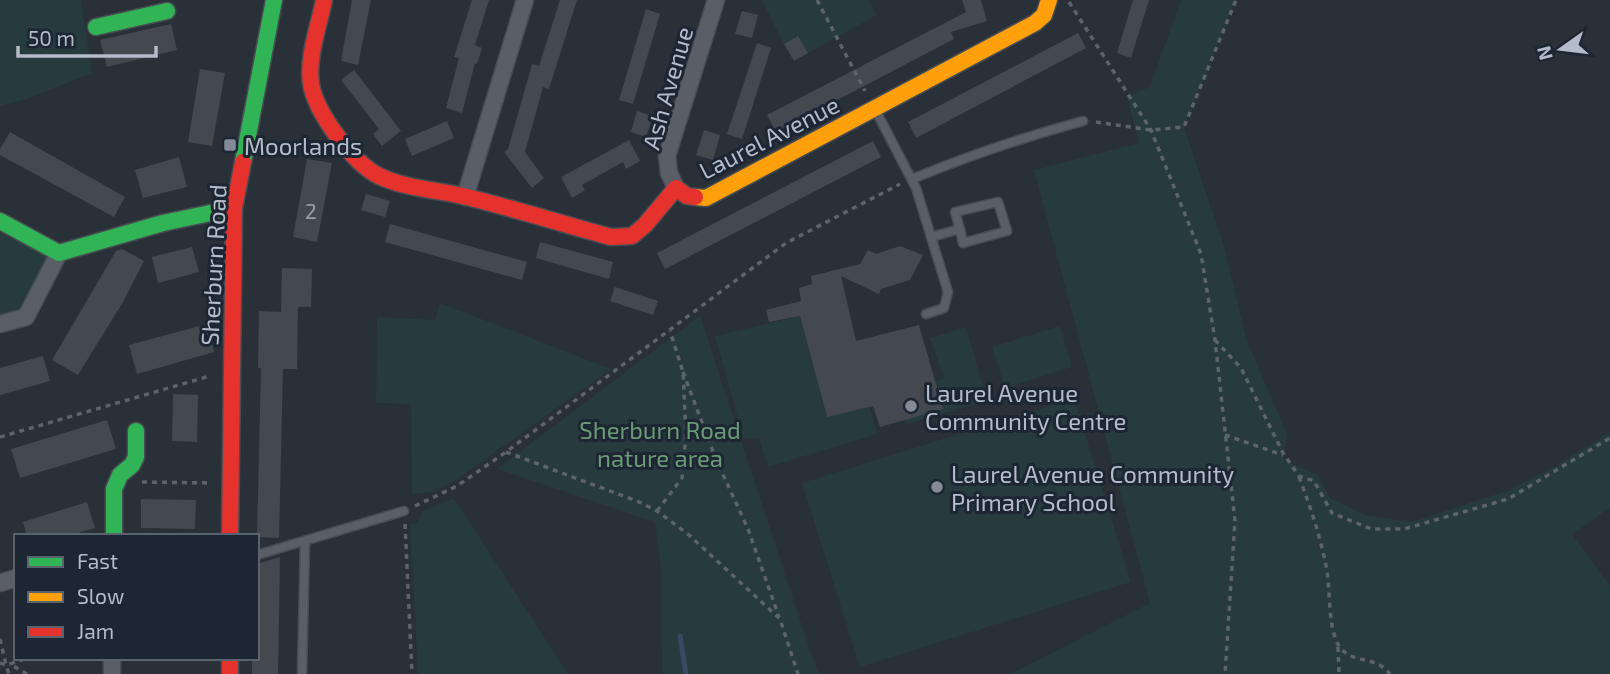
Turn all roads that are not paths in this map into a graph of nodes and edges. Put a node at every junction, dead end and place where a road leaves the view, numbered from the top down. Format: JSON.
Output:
{"nodes":[{"id":1,"x":274,"y":0,"type":"edge"},
{"id":2,"x":324,"y":0,"type":"edge"},
{"id":3,"x":525,"y":0,"type":"edge"},
{"id":4,"x":716,"y":0,"type":"edge"},
{"id":5,"x":1048,"y":2,"type":"edge"},
{"id":6,"x":142,"y":8,"type":"edge"},
{"id":7,"x":167,"y":11,"type":"dead end"},
{"id":8,"x":96,"y":27,"type":"dead end"},
{"id":9,"x":874,"y":108,"type":"junction"},
{"id":10,"x":1083,"y":121,"type":"road end"},
{"id":11,"x":912,"y":179,"type":"junction"},
{"id":12,"x":676,"y":188,"type":"junction"},
{"id":13,"x":465,"y":197,"type":"junction"},
{"id":14,"x":234,"y":208,"type":"junction"},
{"id":15,"x":0,"y":221,"type":"edge"},
{"id":16,"x":960,"y":229,"type":"junction"},
{"id":17,"x":931,"y":237,"type":"junction"},
{"id":18,"x":59,"y":253,"type":"junction"},
{"id":19,"x":926,"y":314,"type":"dead end"},
{"id":20,"x":0,"y":324,"type":"edge"},
{"id":21,"x":136,"y":431,"type":"dead end"},
{"id":22,"x":404,"y":511,"type":"road end"},
{"id":23,"x":114,"y":534,"type":"edge"},
{"id":24,"x":230,"y":534,"type":"edge"},
{"id":25,"x":305,"y":541,"type":"junction"},
{"id":26,"x":259,"y":554,"type":"edge"},
{"id":27,"x":302,"y":674,"type":"edge"}],
"edges":[{"from":1,"to":14,"type":"street","name":"Sherburn Road"},
{"from":2,"to":13,"type":"street","name":"Laurel Avenue"},
{"from":3,"to":13,"type":"street"},
{"from":4,"to":12,"type":"street","name":"Ash Avenue"},
{"from":5,"to":9,"type":"street","name":"Laurel Avenue"},
{"from":6,"to":7,"type":"street"},
{"from":6,"to":8,"type":"street"},
{"from":9,"to":11,"type":"lane"},
{"from":9,"to":12,"type":"street","name":"Laurel Avenue"},
{"from":10,"to":11,"type":"lane"},
{"from":11,"to":17,"type":"lane"},
{"from":12,"to":13,"type":"street","name":"Laurel Avenue"},
{"from":14,"to":18,"type":"street"},
{"from":14,"to":24,"type":"street","name":"Sherburn Road"},
{"from":15,"to":18,"type":"street"},
{"from":16,"to":16,"type":"lane"},
{"from":16,"to":17,"type":"lane"},
{"from":17,"to":19,"type":"lane"},
{"from":18,"to":20,"type":"street"},
{"from":21,"to":23,"type":"street"},
{"from":22,"to":25,"type":"lane"},
{"from":25,"to":26,"type":"lane"},
{"from":25,"to":27,"type":"lane"}]}
